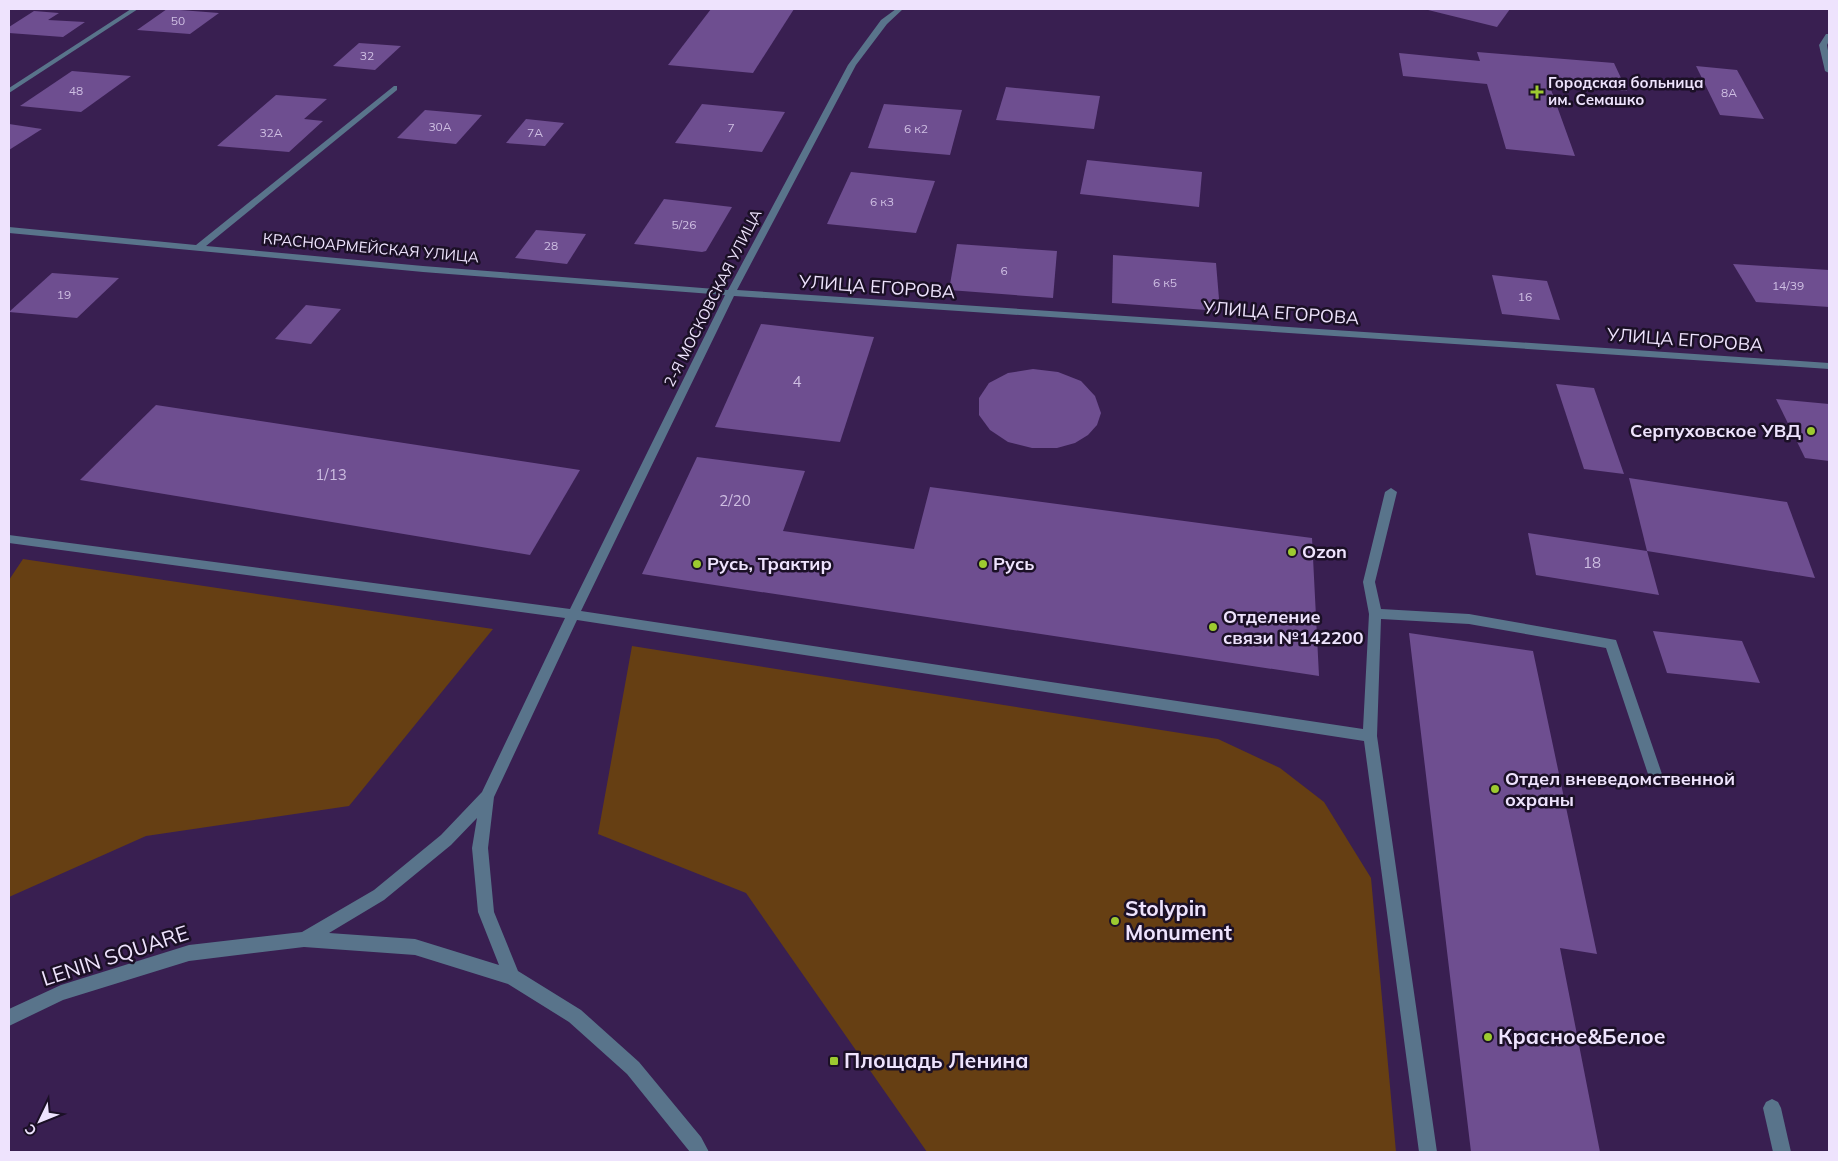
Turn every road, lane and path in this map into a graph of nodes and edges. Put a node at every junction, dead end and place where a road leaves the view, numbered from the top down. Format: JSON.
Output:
{"nodes":[{"id":1,"x":135,"y":9,"type":"edge"},
{"id":2,"x":900,"y":9,"type":"edge"},
{"id":3,"x":1829,"y":36,"type":"edge"},
{"id":4,"x":1829,"y":70,"type":"edge"},
{"id":5,"x":394,"y":88,"type":"dead end"},
{"id":6,"x":9,"y":92,"type":"edge"},
{"id":7,"x":9,"y":230,"type":"edge"},
{"id":8,"x":198,"y":246,"type":"junction"},
{"id":9,"x":731,"y":294,"type":"junction"},
{"id":10,"x":1829,"y":366,"type":"edge"},
{"id":11,"x":1391,"y":492,"type":"dead end"},
{"id":12,"x":9,"y":539,"type":"edge"},
{"id":13,"x":1375,"y":614,"type":"junction"},
{"id":14,"x":575,"y":615,"type":"junction"},
{"id":15,"x":1370,"y":736,"type":"junction"},
{"id":16,"x":1656,"y":777,"type":"dead end"},
{"id":17,"x":487,"y":796,"type":"junction"},
{"id":18,"x":304,"y":939,"type":"junction"},
{"id":19,"x":512,"y":977,"type":"junction"},
{"id":20,"x":9,"y":1018,"type":"edge"},
{"id":21,"x":1772,"y":1108,"type":"dead end"},
{"id":22,"x":700,"y":1152,"type":"edge"},
{"id":23,"x":1428,"y":1152,"type":"edge"},
{"id":24,"x":1782,"y":1152,"type":"edge"}],
"edges":[{"from":1,"to":6,"type":"street"},
{"from":2,"to":9,"type":"street","name":"2-Я МОСКОВСКАЯ УЛИЦА"},
{"from":3,"to":4,"type":"street"},
{"from":5,"to":8,"type":"street"},
{"from":7,"to":8,"type":"street","name":"КРАСНОАРМЕЙСКАЯ УЛИЦА"},
{"from":8,"to":9,"type":"street","name":"КРАСНОАРМЕЙСКАЯ УЛИЦА"},
{"from":9,"to":10,"type":"street","name":"УЛИЦА ЕГОРОВА"},
{"from":9,"to":14,"type":"street","name":"2-Я МОСКОВСКАЯ УЛИЦА"},
{"from":11,"to":13,"type":"street"},
{"from":12,"to":14,"type":"street"},
{"from":13,"to":15,"type":"street"},
{"from":13,"to":16,"type":"street"},
{"from":14,"to":15,"type":"street"},
{"from":14,"to":17,"type":"street","name":"2-Я МОСКОВСКАЯ УЛИЦА"},
{"from":15,"to":23,"type":"street"},
{"from":17,"to":18,"type":"street"},
{"from":17,"to":19,"type":"street"},
{"from":18,"to":19,"type":"street","name":"LENIN SQUARE"},
{"from":18,"to":20,"type":"street","name":"LENIN SQUARE"},
{"from":19,"to":22,"type":"street","name":"LENIN SQUARE"},
{"from":21,"to":24,"type":"street"}]}
